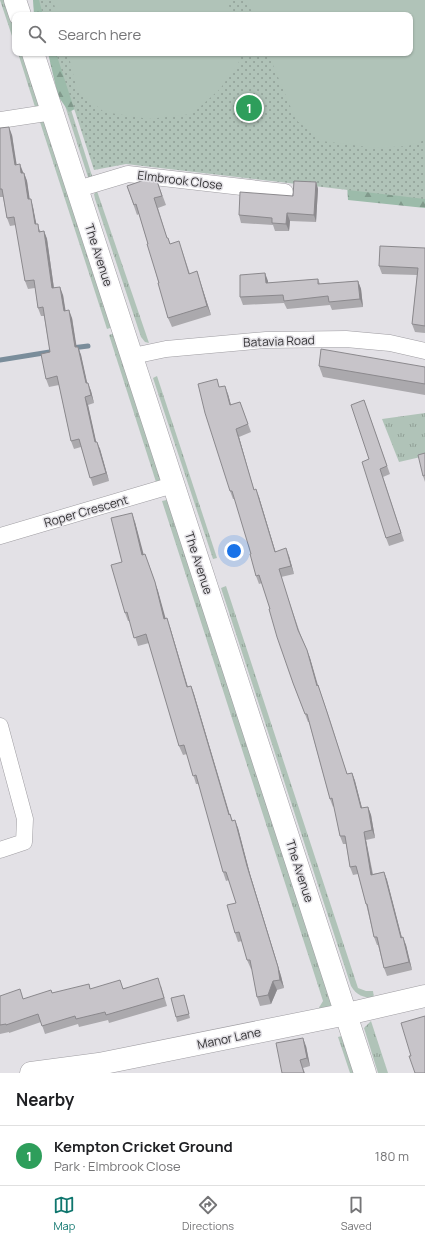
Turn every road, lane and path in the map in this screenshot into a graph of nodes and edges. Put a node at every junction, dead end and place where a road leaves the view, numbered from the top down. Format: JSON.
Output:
{"nodes":[{"id":1,"x":15,"y":0,"type":"edge"},
{"id":2,"x":19,"y":12,"type":"edge"},
{"id":3,"x":34,"y":56,"type":"edge"},
{"id":4,"x":53,"y":112,"type":"junction"},
{"id":5,"x":0,"y":120,"type":"edge"},
{"id":6,"x":78,"y":189,"type":"junction"},
{"id":7,"x":285,"y":192,"type":"dead end"},
{"id":8,"x":425,"y":351,"type":"edge"},
{"id":9,"x":133,"y":356,"type":"junction"},
{"id":10,"x":173,"y":485,"type":"junction"},
{"id":11,"x":0,"y":536,"type":"edge"},
{"id":12,"x":0,"y":726,"type":"edge"},
{"id":13,"x":0,"y":850,"type":"edge"},
{"id":14,"x":425,"y":996,"type":"edge"},
{"id":15,"x":347,"y":1014,"type":"junction"},
{"id":16,"x":31,"y":1073,"type":"edge"},
{"id":17,"x":365,"y":1073,"type":"edge"}],
"edges":[{"from":1,"to":2,"type":"street"},
{"from":3,"to":4,"type":"street","name":"The Avenue"},
{"from":4,"to":5,"type":"street"},
{"from":4,"to":6,"type":"street","name":"The Avenue"},
{"from":6,"to":7,"type":"street","name":"Elmbrook Close"},
{"from":6,"to":9,"type":"street","name":"The Avenue"},
{"from":8,"to":9,"type":"street","name":"Batavia Road"},
{"from":9,"to":10,"type":"street","name":"The Avenue"},
{"from":10,"to":11,"type":"street","name":"Roper Crescent"},
{"from":10,"to":15,"type":"street","name":"The Avenue"},
{"from":12,"to":13,"type":"street"},
{"from":14,"to":15,"type":"street","name":"Manor Lane"},
{"from":15,"to":16,"type":"street","name":"Manor Lane"},
{"from":15,"to":17,"type":"street","name":"The Avenue"}]}
